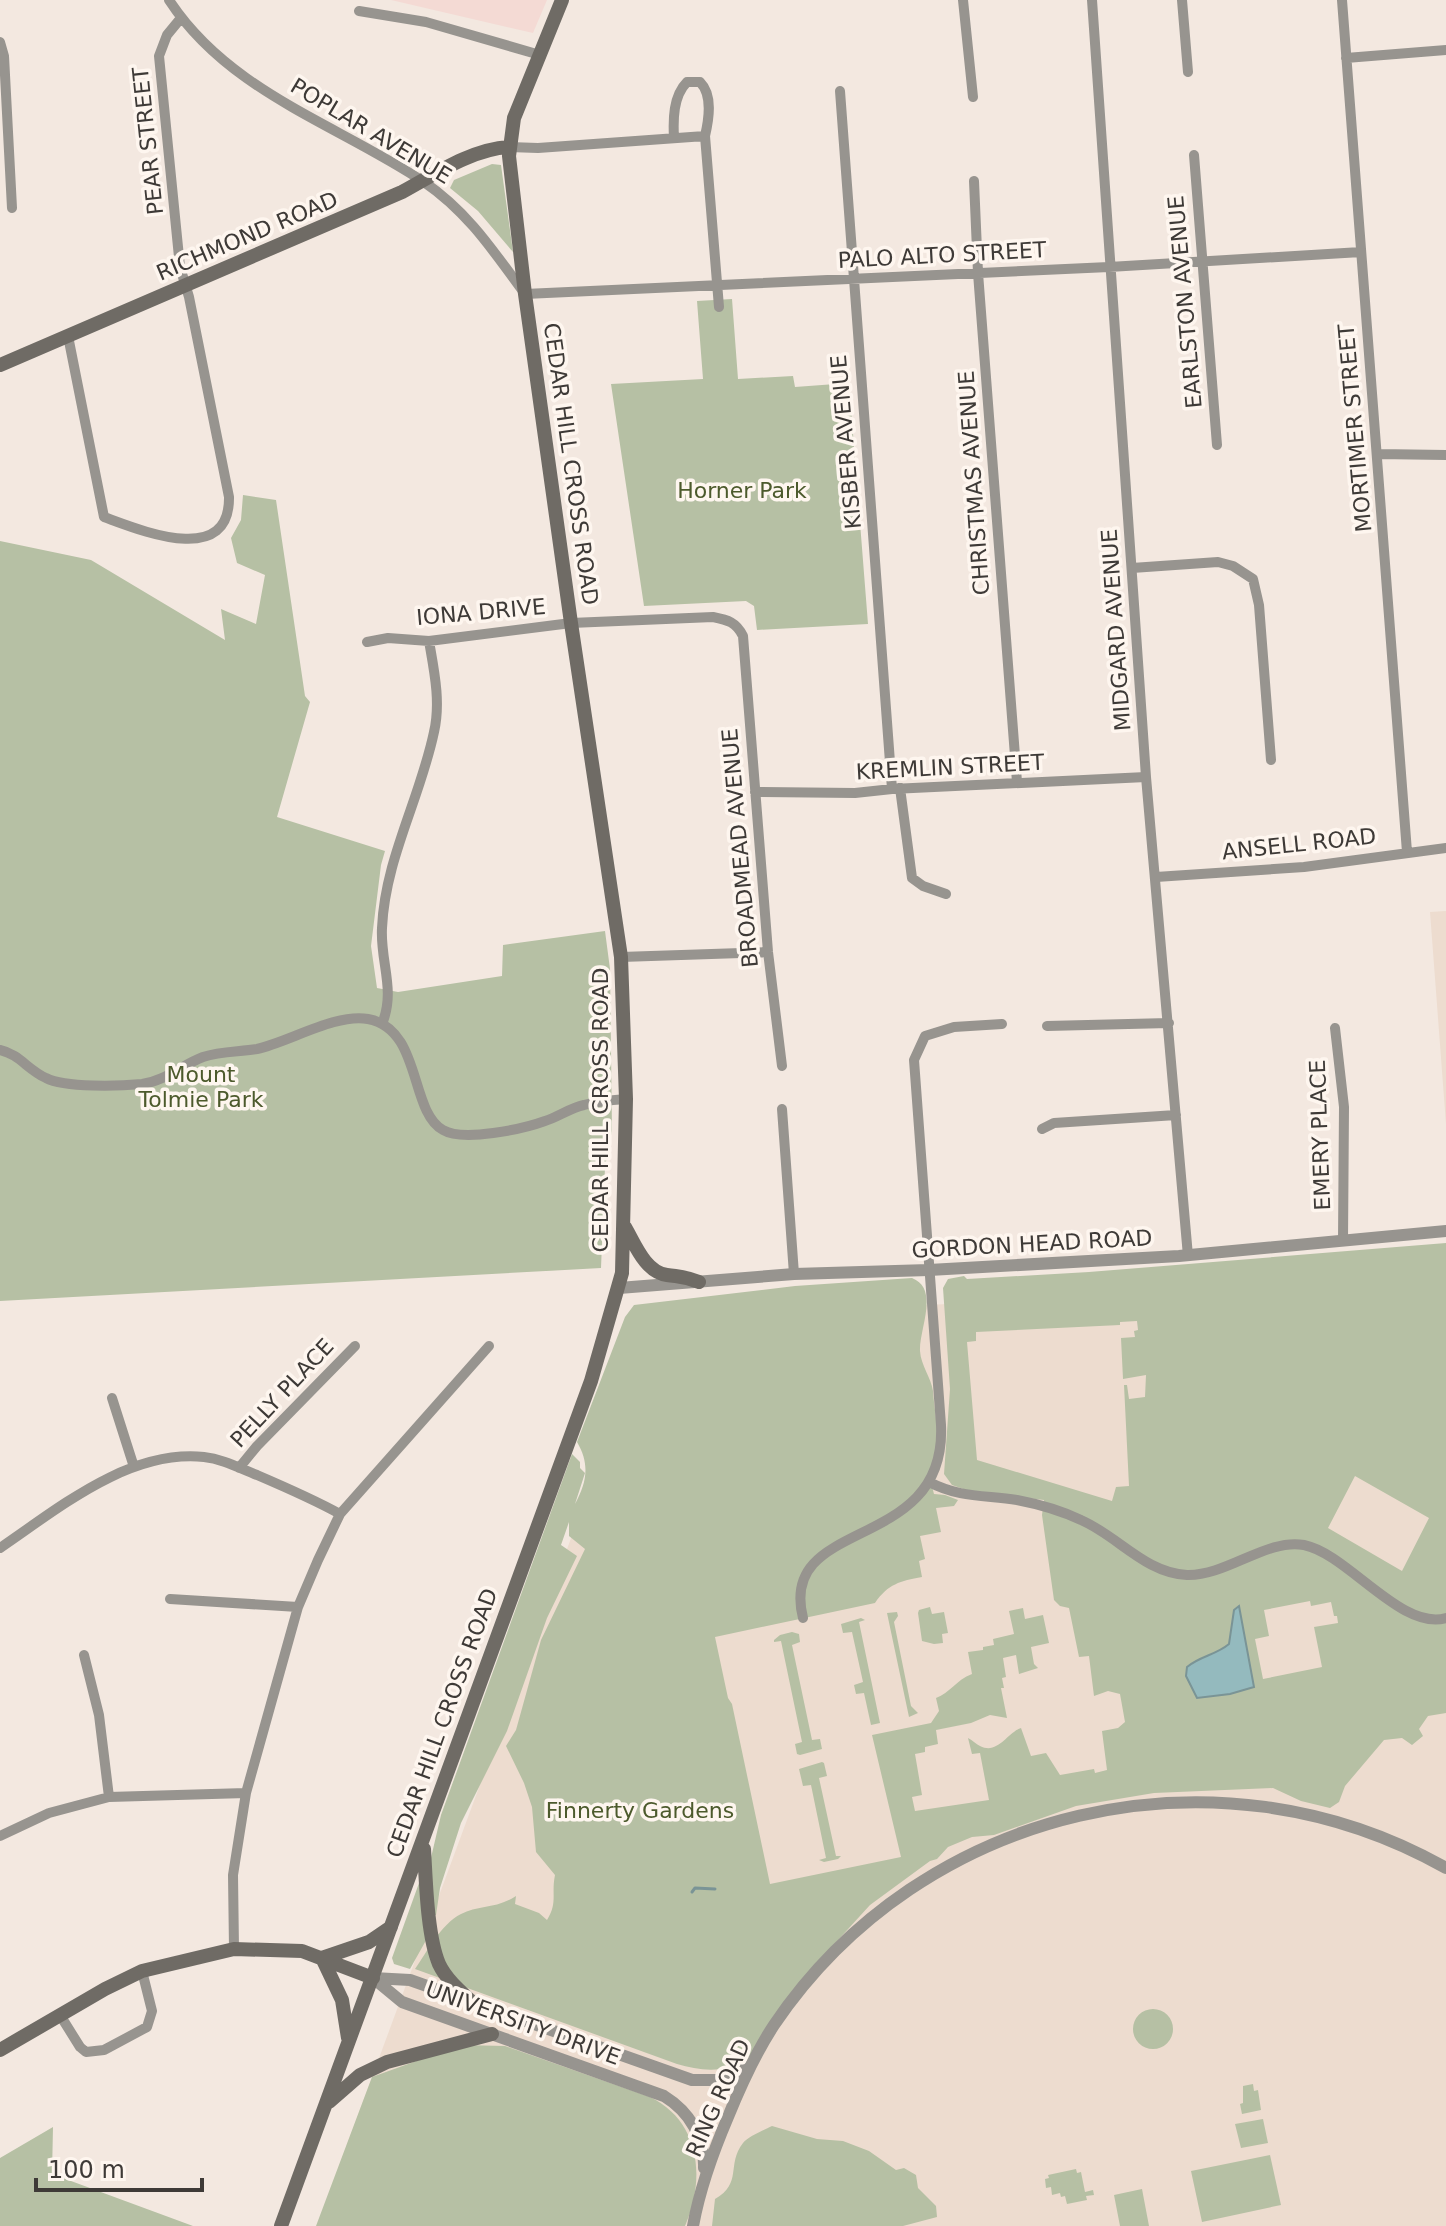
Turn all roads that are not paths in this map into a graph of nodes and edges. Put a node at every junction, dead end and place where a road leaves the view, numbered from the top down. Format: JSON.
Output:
{"nodes":[{"id":1,"x":169,"y":0,"type":"edge"},
{"id":2,"x":562,"y":0,"type":"edge"},
{"id":3,"x":963,"y":0,"type":"edge"},
{"id":4,"x":1092,"y":0,"type":"edge"},
{"id":5,"x":1182,"y":0,"type":"edge"},
{"id":6,"x":1342,"y":0,"type":"edge"},
{"id":7,"x":359,"y":11,"type":"dead end"},
{"id":8,"x":181,"y":18,"type":"junction"},
{"id":9,"x":0,"y":42,"type":"edge"},
{"id":10,"x":1446,"y":50,"type":"edge"},
{"id":11,"x":540,"y":55,"type":"junction"},
{"id":12,"x":1346,"y":58,"type":"junction"},
{"id":13,"x":1188,"y":72,"type":"dead end"},
{"id":14,"x":840,"y":91,"type":"dead end"},
{"id":15,"x":973,"y":97,"type":"dead end"},
{"id":16,"x":705,"y":136,"type":"junction"},
{"id":17,"x":674,"y":138,"type":"junction"},
{"id":18,"x":509,"y":147,"type":"junction"},
{"id":19,"x":1194,"y":155,"type":"dead end"},
{"id":20,"x":422,"y":181,"type":"junction"},
{"id":21,"x":974,"y":181,"type":"dead end"},
{"id":22,"x":12,"y":208,"type":"dead end"},
{"id":23,"x":1361,"y":252,"type":"junction"},
{"id":24,"x":1201,"y":262,"type":"junction"},
{"id":25,"x":1109,"y":267,"type":"junction"},
{"id":26,"x":978,"y":273,"type":"junction"},
{"id":27,"x":852,"y":280,"type":"junction"},
{"id":28,"x":717,"y":284,"type":"junction"},
{"id":29,"x":185,"y":287,"type":"junction"},
{"id":30,"x":525,"y":294,"type":"junction"},
{"id":31,"x":719,"y":307,"type":"dead end"},
{"id":32,"x":68,"y":336,"type":"junction"},
{"id":33,"x":0,"y":365,"type":"edge"},
{"id":34,"x":1217,"y":445,"type":"dead end"},
{"id":35,"x":1378,"y":454,"type":"junction"},
{"id":36,"x":1446,"y":455,"type":"edge"},
{"id":37,"x":1132,"y":568,"type":"junction"},
{"id":38,"x":571,"y":623,"type":"junction"},
{"id":39,"x":739,"y":628,"type":"joint"},
{"id":40,"x":429,"y":641,"type":"junction"},
{"id":41,"x":367,"y":642,"type":"dead end"},
{"id":42,"x":1271,"y":760,"type":"dead end"},
{"id":43,"x":1146,"y":777,"type":"junction"},
{"id":44,"x":1017,"y":782,"type":"junction"},
{"id":45,"x":896,"y":788,"type":"junction"},
{"id":46,"x":755,"y":792,"type":"junction"},
{"id":47,"x":1446,"y":848,"type":"edge"},
{"id":48,"x":1407,"y":852,"type":"junction"},
{"id":49,"x":1156,"y":877,"type":"junction"},
{"id":50,"x":946,"y":894,"type":"dead end"},
{"id":51,"x":768,"y":952,"type":"junction"},
{"id":52,"x":621,"y":957,"type":"junction"},
{"id":53,"x":1169,"y":1023,"type":"junction"},
{"id":54,"x":382,"y":1024,"type":"junction"},
{"id":55,"x":1002,"y":1024,"type":"dead end"},
{"id":56,"x":1047,"y":1026,"type":"dead end"},
{"id":57,"x":1335,"y":1028,"type":"dead end"},
{"id":58,"x":0,"y":1050,"type":"edge"},
{"id":59,"x":782,"y":1066,"type":"dead end"},
{"id":60,"x":626,"y":1099,"type":"junction"},
{"id":61,"x":782,"y":1109,"type":"dead end"},
{"id":62,"x":1176,"y":1115,"type":"junction"},
{"id":63,"x":1042,"y":1129,"type":"dead end"},
{"id":64,"x":624,"y":1226,"type":"junction"},
{"id":65,"x":1446,"y":1231,"type":"edge"},
{"id":66,"x":1343,"y":1240,"type":"junction"},
{"id":67,"x":1188,"y":1256,"type":"junction"},
{"id":68,"x":929,"y":1270,"type":"junction"},
{"id":69,"x":794,"y":1274,"type":"junction"},
{"id":70,"x":699,"y":1282,"type":"junction"},
{"id":71,"x":619,"y":1288,"type":"junction"},
{"id":72,"x":355,"y":1346,"type":"dead end"},
{"id":73,"x":489,"y":1346,"type":"dead end"},
{"id":74,"x":112,"y":1398,"type":"dead end"},
{"id":75,"x":134,"y":1467,"type":"junction"},
{"id":76,"x":239,"y":1468,"type":"junction"},
{"id":77,"x":929,"y":1482,"type":"junction"},
{"id":78,"x":340,"y":1514,"type":"junction"},
{"id":79,"x":0,"y":1548,"type":"edge"},
{"id":80,"x":170,"y":1599,"type":"dead end"},
{"id":81,"x":298,"y":1607,"type":"junction"},
{"id":82,"x":803,"y":1618,"type":"dead end"},
{"id":83,"x":1446,"y":1618,"type":"edge"},
{"id":84,"x":84,"y":1655,"type":"dead end"},
{"id":85,"x":246,"y":1793,"type":"junction"},
{"id":86,"x":109,"y":1797,"type":"junction"},
{"id":87,"x":0,"y":1836,"type":"edge"},
{"id":88,"x":423,"y":1841,"type":"junction"},
{"id":89,"x":1446,"y":1868,"type":"edge"},
{"id":90,"x":392,"y":1926,"type":"junction"},
{"id":91,"x":234,"y":1949,"type":"junction"},
{"id":92,"x":322,"y":1958,"type":"junction"},
{"id":93,"x":142,"y":1971,"type":"junction"},
{"id":94,"x":373,"y":1978,"type":"junction"},
{"id":95,"x":472,"y":2002,"type":"junction"},
{"id":96,"x":60,"y":2015,"type":"junction"},
{"id":97,"x":492,"y":2034,"type":"junction"},
{"id":98,"x":349,"y":2043,"type":"junction"},
{"id":99,"x":0,"y":2050,"type":"edge"},
{"id":100,"x":750,"y":2066,"type":"junction"},
{"id":101,"x":326,"y":2105,"type":"junction"},
{"id":102,"x":700,"y":2191,"type":"junction"},
{"id":103,"x":281,"y":2226,"type":"edge"},
{"id":104,"x":693,"y":2226,"type":"edge"}],
"edges":[{"from":1,"to":8,"type":"street"},
{"from":2,"to":11,"type":"main road","name":"CEDAR HILL CROSS ROAD"},
{"from":3,"to":15,"type":"street"},
{"from":4,"to":25,"type":"street","name":"MIDGARD AVENUE"},
{"from":5,"to":13,"type":"street"},
{"from":6,"to":12,"type":"street","name":"MORTIMER STREET"},
{"from":7,"to":11,"type":"street"},
{"from":8,"to":20,"type":"street","name":"POPLAR AVENUE"},
{"from":8,"to":29,"type":"street","name":"PEAR STREET"},
{"from":9,"to":22,"type":"street"},
{"from":10,"to":12,"type":"street"},
{"from":11,"to":18,"type":"main road","name":"CEDAR HILL CROSS ROAD"},
{"from":12,"to":23,"type":"street","name":"MORTIMER STREET"},
{"from":14,"to":27,"type":"street","name":"KISBER AVENUE"},
{"from":16,"to":17,"type":"street"},
{"from":16,"to":17,"type":"street"},
{"from":16,"to":28,"type":"street"},
{"from":17,"to":18,"type":"street"},
{"from":18,"to":20,"type":"main road","name":"RICHMOND ROAD"},
{"from":18,"to":30,"type":"main road","name":"CEDAR HILL CROSS ROAD"},
{"from":19,"to":24,"type":"street","name":"EARLSTON AVENUE"},
{"from":20,"to":29,"type":"main road","name":"RICHMOND ROAD"},
{"from":20,"to":30,"type":"street","name":"POPLAR AVENUE"},
{"from":21,"to":26,"type":"street","name":"CHRISTMAS AVENUE"},
{"from":23,"to":24,"type":"street","name":"PALO ALTO STREET"},
{"from":23,"to":35,"type":"street","name":"MORTIMER STREET"},
{"from":24,"to":25,"type":"street","name":"PALO ALTO STREET"},
{"from":24,"to":34,"type":"street","name":"EARLSTON AVENUE"},
{"from":25,"to":26,"type":"street","name":"PALO ALTO STREET"},
{"from":25,"to":37,"type":"street","name":"MIDGARD AVENUE"},
{"from":26,"to":27,"type":"street","name":"PALO ALTO STREET"},
{"from":26,"to":44,"type":"street","name":"CHRISTMAS AVENUE"},
{"from":27,"to":28,"type":"street","name":"PALO ALTO STREET"},
{"from":27,"to":45,"type":"street","name":"KISBER AVENUE"},
{"from":28,"to":30,"type":"street","name":"PALO ALTO STREET"},
{"from":28,"to":31,"type":"street"},
{"from":29,"to":32,"type":"main road","name":"RICHMOND ROAD"},
{"from":29,"to":32,"type":"street","name":"PEAR STREET"},
{"from":30,"to":38,"type":"main road","name":"CEDAR HILL CROSS ROAD"},
{"from":32,"to":33,"type":"main road","name":"RICHMOND ROAD"},
{"from":35,"to":36,"type":"street"},
{"from":35,"to":48,"type":"street","name":"MORTIMER STREET"},
{"from":37,"to":42,"type":"street"},
{"from":37,"to":43,"type":"street","name":"MIDGARD AVENUE"},
{"from":38,"to":39,"type":"street","name":"IONA DRIVE"},
{"from":38,"to":40,"type":"street","name":"IONA DRIVE"},
{"from":38,"to":52,"type":"main road","name":"CEDAR HILL CROSS ROAD"},
{"from":39,"to":46,"type":"street","name":"BROADMEAD AVENUE"},
{"from":40,"to":41,"type":"street","name":"IONA DRIVE"},
{"from":40,"to":54,"type":"street"},
{"from":43,"to":44,"type":"street","name":"KREMLIN STREET"},
{"from":43,"to":49,"type":"street","name":"MIDGARD AVENUE"},
{"from":44,"to":45,"type":"street","name":"KREMLIN STREET"},
{"from":45,"to":46,"type":"street","name":"KREMLIN STREET"},
{"from":45,"to":50,"type":"street","name":"KISBER AVENUE"},
{"from":46,"to":51,"type":"street","name":"BROADMEAD AVENUE"},
{"from":47,"to":48,"type":"street","name":"ANSELL ROAD"},
{"from":48,"to":49,"type":"street","name":"ANSELL ROAD"},
{"from":49,"to":53,"type":"street","name":"MIDGARD AVENUE"},
{"from":51,"to":52,"type":"street"},
{"from":51,"to":59,"type":"street","name":"BROADMEAD AVENUE"},
{"from":52,"to":60,"type":"main road","name":"CEDAR HILL CROSS ROAD"},
{"from":53,"to":56,"type":"street"},
{"from":53,"to":62,"type":"street","name":"MIDGARD AVENUE"},
{"from":54,"to":58,"type":"street"},
{"from":54,"to":60,"type":"street"},
{"from":55,"to":68,"type":"street"},
{"from":57,"to":66,"type":"street","name":"EMERY PLACE"},
{"from":60,"to":64,"type":"main road","name":"CEDAR HILL CROSS ROAD"},
{"from":61,"to":69,"type":"street"},
{"from":62,"to":63,"type":"street"},
{"from":62,"to":67,"type":"street","name":"MIDGARD AVENUE"},
{"from":64,"to":70,"type":"main road"},
{"from":64,"to":71,"type":"main road","name":"CEDAR HILL CROSS ROAD"},
{"from":65,"to":66,"type":"street","name":"GORDON HEAD ROAD"},
{"from":66,"to":67,"type":"street","name":"GORDON HEAD ROAD"},
{"from":67,"to":68,"type":"street","name":"GORDON HEAD ROAD"},
{"from":68,"to":69,"type":"street","name":"GORDON HEAD ROAD"},
{"from":68,"to":77,"type":"street"},
{"from":69,"to":70,"type":"street","name":"GORDON HEAD ROAD"},
{"from":70,"to":71,"type":"street","name":"GORDON HEAD ROAD"},
{"from":71,"to":88,"type":"main road","name":"CEDAR HILL CROSS ROAD"},
{"from":72,"to":76,"type":"street","name":"PELLY PLACE"},
{"from":73,"to":78,"type":"street"},
{"from":74,"to":75,"type":"street"},
{"from":75,"to":76,"type":"street"},
{"from":75,"to":79,"type":"street"},
{"from":76,"to":78,"type":"street"},
{"from":77,"to":82,"type":"street"},
{"from":77,"to":83,"type":"street"},
{"from":78,"to":81,"type":"street"},
{"from":80,"to":81,"type":"street"},
{"from":81,"to":85,"type":"street"},
{"from":84,"to":86,"type":"street"},
{"from":85,"to":86,"type":"street"},
{"from":85,"to":91,"type":"street"},
{"from":86,"to":87,"type":"street"},
{"from":88,"to":90,"type":"main road","name":"CEDAR HILL CROSS ROAD"},
{"from":88,"to":95,"type":"main road"},
{"from":89,"to":100,"type":"street","name":"RING ROAD"},
{"from":90,"to":92,"type":"main road"},
{"from":90,"to":94,"type":"main road","name":"CEDAR HILL CROSS ROAD"},
{"from":91,"to":92,"type":"main road"},
{"from":91,"to":93,"type":"main road"},
{"from":92,"to":94,"type":"main road"},
{"from":92,"to":98,"type":"main road"},
{"from":93,"to":96,"type":"main road"},
{"from":93,"to":96,"type":"street"},
{"from":94,"to":95,"type":"street","name":"UNIVERSITY DRIVE"},
{"from":94,"to":97,"type":"street","name":"UNIVERSITY DRIVE"},
{"from":94,"to":98,"type":"main road","name":"CEDAR HILL CROSS ROAD"},
{"from":95,"to":100,"type":"street","name":"UNIVERSITY DRIVE"},
{"from":96,"to":99,"type":"main road"},
{"from":97,"to":101,"type":"main road"},
{"from":97,"to":102,"type":"street","name":"UNIVERSITY DRIVE"},
{"from":98,"to":101,"type":"main road","name":"CEDAR HILL CROSS ROAD"},
{"from":100,"to":102,"type":"street","name":"RING ROAD"},
{"from":101,"to":103,"type":"main road","name":"CEDAR HILL CROSS ROAD"},
{"from":102,"to":104,"type":"street","name":"RING ROAD"}]}
